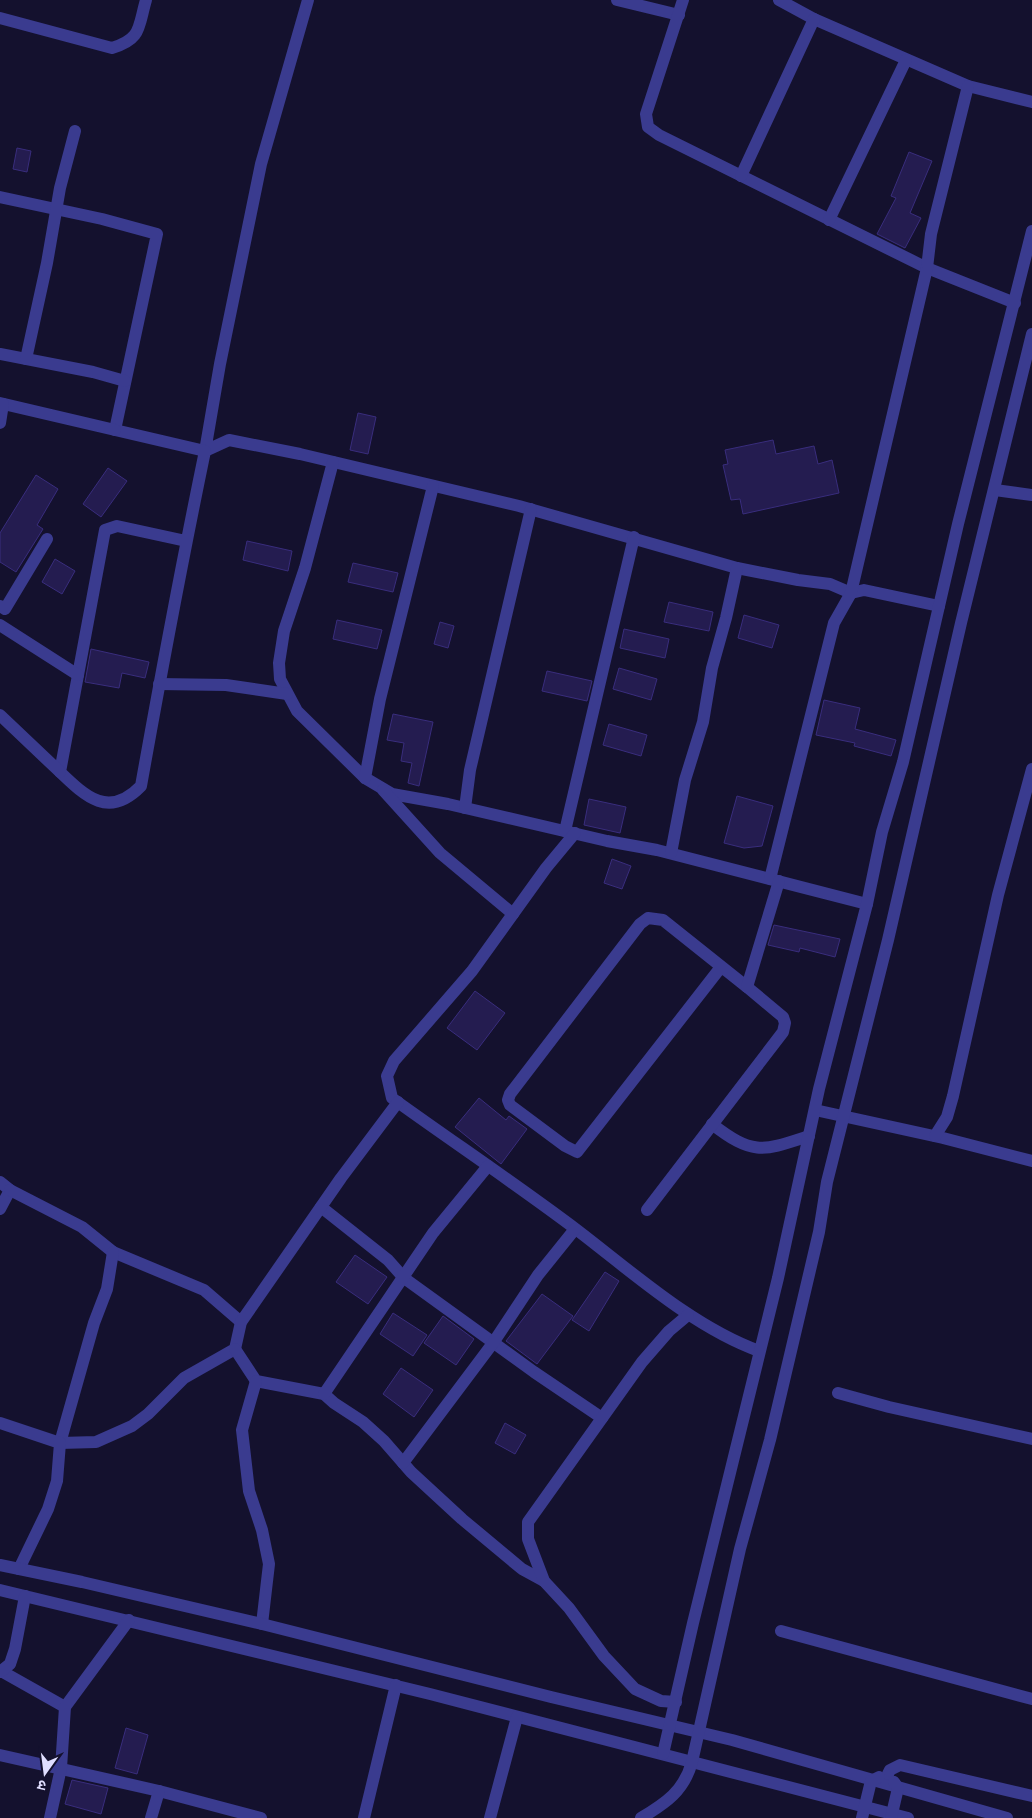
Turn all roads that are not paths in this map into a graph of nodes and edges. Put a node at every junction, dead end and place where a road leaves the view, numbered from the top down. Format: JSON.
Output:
{"nodes":[{"id":1,"x":146,"y":0,"type":"edge"},
{"id":2,"x":308,"y":0,"type":"edge"},
{"id":3,"x":617,"y":0,"type":"edge"},
{"id":4,"x":683,"y":0,"type":"edge"},
{"id":5,"x":779,"y":0,"type":"edge"},
{"id":6,"x":679,"y":15,"type":"junction"},
{"id":7,"x":0,"y":18,"type":"edge"},
{"id":8,"x":814,"y":19,"type":"junction"},
{"id":9,"x":906,"y":60,"type":"junction"},
{"id":10,"x":968,"y":86,"type":"junction"},
{"id":11,"x":1032,"y":102,"type":"edge"},
{"id":12,"x":75,"y":131,"type":"dead end"},
{"id":13,"x":741,"y":176,"type":"junction"},
{"id":14,"x":0,"y":197,"type":"edge"},
{"id":15,"x":56,"y":211,"type":"junction"},
{"id":16,"x":829,"y":220,"type":"junction"},
{"id":17,"x":1032,"y":231,"type":"edge"},
{"id":18,"x":927,"y":268,"type":"junction"},
{"id":19,"x":1015,"y":303,"type":"junction"},
{"id":20,"x":1032,"y":334,"type":"edge"},
{"id":21,"x":0,"y":354,"type":"edge"},
{"id":22,"x":26,"y":359,"type":"junction"},
{"id":23,"x":125,"y":380,"type":"junction"},
{"id":24,"x":2,"y":404,"type":"edge"},
{"id":25,"x":0,"y":423,"type":"edge"},
{"id":26,"x":115,"y":430,"type":"junction"},
{"id":27,"x":205,"y":451,"type":"junction"},
{"id":28,"x":333,"y":462,"type":"junction"},
{"id":29,"x":433,"y":486,"type":"junction"},
{"id":30,"x":995,"y":490,"type":"junction"},
{"id":31,"x":1032,"y":495,"type":"edge"},
{"id":32,"x":531,"y":509,"type":"junction"},
{"id":33,"x":634,"y":538,"type":"junction"},
{"id":34,"x":47,"y":539,"type":"dead end"},
{"id":35,"x":186,"y":541,"type":"junction"},
{"id":36,"x":736,"y":568,"type":"junction"},
{"id":37,"x":851,"y":593,"type":"junction"},
{"id":38,"x":940,"y":606,"type":"junction"},
{"id":39,"x":2,"y":611,"type":"edge"},
{"id":40,"x":0,"y":625,"type":"edge"},
{"id":41,"x":78,"y":675,"type":"junction"},
{"id":42,"x":159,"y":684,"type":"junction"},
{"id":43,"x":287,"y":694,"type":"junction"},
{"id":44,"x":0,"y":715,"type":"edge"},
{"id":45,"x":1032,"y":769,"type":"edge"},
{"id":46,"x":60,"y":772,"type":"junction"},
{"id":47,"x":365,"y":778,"type":"junction"},
{"id":48,"x":382,"y":788,"type":"junction"},
{"id":49,"x":465,"y":808,"type":"junction"},
{"id":50,"x":570,"y":832,"type":"junction"},
{"id":51,"x":671,"y":853,"type":"junction"},
{"id":52,"x":774,"y":880,"type":"junction"},
{"id":53,"x":867,"y":904,"type":"junction"},
{"id":54,"x":513,"y":914,"type":"junction"},
{"id":55,"x":721,"y":967,"type":"junction"},
{"id":56,"x":747,"y":987,"type":"junction"},
{"id":57,"x":398,"y":1102,"type":"junction"},
{"id":58,"x":815,"y":1110,"type":"junction"},
{"id":59,"x":844,"y":1116,"type":"junction"},
{"id":60,"x":712,"y":1124,"type":"junction"},
{"id":61,"x":810,"y":1136,"type":"junction"},
{"id":62,"x":935,"y":1136,"type":"junction"},
{"id":63,"x":1032,"y":1161,"type":"edge"},
{"id":64,"x":488,"y":1166,"type":"junction"},
{"id":65,"x":5,"y":1186,"type":"edge"},
{"id":66,"x":322,"y":1207,"type":"junction"},
{"id":67,"x":0,"y":1209,"type":"edge"},
{"id":68,"x":647,"y":1210,"type":"dead end"},
{"id":69,"x":575,"y":1229,"type":"junction"},
{"id":70,"x":113,"y":1252,"type":"junction"},
{"id":71,"x":404,"y":1278,"type":"junction"},
{"id":72,"x":688,"y":1315,"type":"junction"},
{"id":73,"x":241,"y":1322,"type":"junction"},
{"id":74,"x":493,"y":1343,"type":"junction"},
{"id":75,"x":235,"y":1349,"type":"junction"},
{"id":76,"x":759,"y":1350,"type":"junction"},
{"id":77,"x":256,"y":1381,"type":"junction"},
{"id":78,"x":838,"y":1393,"type":"dead end"},
{"id":79,"x":324,"y":1394,"type":"junction"},
{"id":80,"x":602,"y":1418,"type":"junction"},
{"id":81,"x":0,"y":1423,"type":"edge"},
{"id":82,"x":1032,"y":1440,"type":"edge"},
{"id":83,"x":60,"y":1443,"type":"junction"},
{"id":84,"x":403,"y":1463,"type":"junction"},
{"id":85,"x":0,"y":1565,"type":"edge"},
{"id":86,"x":19,"y":1569,"type":"junction"},
{"id":87,"x":544,"y":1581,"type":"junction"},
{"id":88,"x":0,"y":1590,"type":"edge"},
{"id":89,"x":25,"y":1596,"type":"junction"},
{"id":90,"x":129,"y":1620,"type":"junction"},
{"id":91,"x":262,"y":1624,"type":"junction"},
{"id":92,"x":781,"y":1631,"type":"dead end"},
{"id":93,"x":0,"y":1671,"type":"edge"},
{"id":94,"x":396,"y":1685,"type":"junction"},
{"id":95,"x":1032,"y":1699,"type":"edge"},
{"id":96,"x":676,"y":1702,"type":"junction"},
{"id":97,"x":65,"y":1708,"type":"junction"},
{"id":98,"x":517,"y":1716,"type":"junction"},
{"id":99,"x":671,"y":1725,"type":"junction"},
{"id":100,"x":700,"y":1732,"type":"junction"},
{"id":101,"x":663,"y":1754,"type":"junction"},
{"id":102,"x":0,"y":1755,"type":"edge"},
{"id":103,"x":692,"y":1762,"type":"junction"},
{"id":104,"x":61,"y":1768,"type":"junction"},
{"id":105,"x":888,"y":1774,"type":"junction"},
{"id":106,"x":871,"y":1780,"type":"junction"},
{"id":107,"x":898,"y":1788,"type":"junction"},
{"id":108,"x":159,"y":1792,"type":"junction"},
{"id":109,"x":1032,"y":1796,"type":"edge"},
{"id":110,"x":863,"y":1812,"type":"edge"},
{"id":111,"x":891,"y":1816,"type":"edge"},
{"id":112,"x":256,"y":1817,"type":"edge"},
{"id":113,"x":50,"y":1818,"type":"edge"},
{"id":114,"x":151,"y":1818,"type":"edge"},
{"id":115,"x":364,"y":1818,"type":"edge"},
{"id":116,"x":490,"y":1818,"type":"edge"},
{"id":117,"x":641,"y":1818,"type":"edge"},
{"id":118,"x":908,"y":1818,"type":"edge"},
{"id":119,"x":1007,"y":1818,"type":"edge"}],
"edges":[{"from":1,"to":7,"type":"street"},
{"from":2,"to":27,"type":"street"},
{"from":3,"to":6,"type":"street"},
{"from":4,"to":6,"type":"street"},
{"from":5,"to":8,"type":"street"},
{"from":6,"to":13,"type":"street"},
{"from":8,"to":9,"type":"street"},
{"from":8,"to":13,"type":"street"},
{"from":9,"to":10,"type":"street"},
{"from":9,"to":16,"type":"street"},
{"from":10,"to":11,"type":"street"},
{"from":10,"to":18,"type":"street"},
{"from":12,"to":15,"type":"street"},
{"from":13,"to":16,"type":"street"},
{"from":14,"to":15,"type":"street"},
{"from":15,"to":22,"type":"street"},
{"from":15,"to":23,"type":"street"},
{"from":16,"to":18,"type":"street"},
{"from":17,"to":19,"type":"street"},
{"from":18,"to":19,"type":"street"},
{"from":18,"to":37,"type":"street"},
{"from":19,"to":38,"type":"street"},
{"from":20,"to":30,"type":"street"},
{"from":21,"to":22,"type":"street"},
{"from":22,"to":23,"type":"street"},
{"from":23,"to":26,"type":"street"},
{"from":24,"to":25,"type":"street"},
{"from":24,"to":26,"type":"street"},
{"from":26,"to":27,"type":"street"},
{"from":27,"to":28,"type":"street"},
{"from":27,"to":35,"type":"street"},
{"from":28,"to":29,"type":"street"},
{"from":28,"to":43,"type":"street"},
{"from":29,"to":32,"type":"street"},
{"from":29,"to":47,"type":"street"},
{"from":30,"to":31,"type":"street"},
{"from":30,"to":59,"type":"street"},
{"from":32,"to":33,"type":"street"},
{"from":32,"to":49,"type":"street"},
{"from":33,"to":36,"type":"street"},
{"from":33,"to":50,"type":"street"},
{"from":34,"to":39,"type":"street"},
{"from":35,"to":41,"type":"street"},
{"from":35,"to":42,"type":"street"},
{"from":36,"to":37,"type":"street"},
{"from":36,"to":51,"type":"street"},
{"from":37,"to":38,"type":"street"},
{"from":37,"to":52,"type":"street"},
{"from":38,"to":53,"type":"street"},
{"from":40,"to":41,"type":"street"},
{"from":41,"to":46,"type":"street"},
{"from":42,"to":43,"type":"street"},
{"from":42,"to":46,"type":"street"},
{"from":43,"to":47,"type":"street"},
{"from":44,"to":46,"type":"street"},
{"from":45,"to":62,"type":"street"},
{"from":47,"to":48,"type":"street"},
{"from":48,"to":49,"type":"street"},
{"from":48,"to":54,"type":"street"},
{"from":49,"to":50,"type":"street"},
{"from":50,"to":51,"type":"street"},
{"from":50,"to":54,"type":"street"},
{"from":51,"to":52,"type":"street"},
{"from":52,"to":53,"type":"street"},
{"from":52,"to":56,"type":"street"},
{"from":53,"to":58,"type":"street"},
{"from":54,"to":57,"type":"street"},
{"from":55,"to":55,"type":"street"},
{"from":55,"to":56,"type":"street"},
{"from":56,"to":60,"type":"street"},
{"from":57,"to":64,"type":"street"},
{"from":57,"to":66,"type":"street"},
{"from":58,"to":59,"type":"street"},
{"from":58,"to":61,"type":"street"},
{"from":59,"to":62,"type":"street"},
{"from":59,"to":100,"type":"street"},
{"from":60,"to":61,"type":"street"},
{"from":60,"to":68,"type":"street"},
{"from":61,"to":76,"type":"street"},
{"from":62,"to":63,"type":"street"},
{"from":64,"to":69,"type":"street"},
{"from":64,"to":71,"type":"street"},
{"from":65,"to":67,"type":"street"},
{"from":65,"to":70,"type":"street"},
{"from":66,"to":71,"type":"street"},
{"from":66,"to":73,"type":"street"},
{"from":69,"to":72,"type":"street"},
{"from":69,"to":74,"type":"street"},
{"from":70,"to":73,"type":"street"},
{"from":70,"to":83,"type":"street"},
{"from":71,"to":74,"type":"street"},
{"from":71,"to":79,"type":"street"},
{"from":72,"to":76,"type":"street"},
{"from":72,"to":80,"type":"street"},
{"from":73,"to":75,"type":"street"},
{"from":74,"to":80,"type":"street"},
{"from":74,"to":84,"type":"street"},
{"from":75,"to":77,"type":"street"},
{"from":75,"to":83,"type":"street"},
{"from":76,"to":96,"type":"street"},
{"from":77,"to":79,"type":"street"},
{"from":77,"to":91,"type":"street"},
{"from":78,"to":82,"type":"street"},
{"from":79,"to":84,"type":"street"},
{"from":80,"to":87,"type":"street"},
{"from":81,"to":83,"type":"street"},
{"from":83,"to":86,"type":"street"},
{"from":84,"to":87,"type":"street"},
{"from":85,"to":86,"type":"street"},
{"from":86,"to":91,"type":"street"},
{"from":87,"to":96,"type":"street"},
{"from":88,"to":89,"type":"street"},
{"from":89,"to":90,"type":"street"},
{"from":89,"to":93,"type":"street"},
{"from":90,"to":94,"type":"street"},
{"from":90,"to":97,"type":"street"},
{"from":91,"to":99,"type":"street"},
{"from":92,"to":95,"type":"street"},
{"from":93,"to":97,"type":"street"},
{"from":94,"to":98,"type":"street"},
{"from":94,"to":115,"type":"street"},
{"from":96,"to":99,"type":"street"},
{"from":97,"to":104,"type":"street"},
{"from":98,"to":101,"type":"street"},
{"from":98,"to":116,"type":"street"},
{"from":99,"to":100,"type":"street"},
{"from":99,"to":101,"type":"street"},
{"from":100,"to":103,"type":"street"},
{"from":100,"to":106,"type":"street"},
{"from":101,"to":103,"type":"street"},
{"from":102,"to":104,"type":"street"},
{"from":103,"to":110,"type":"street"},
{"from":103,"to":117,"type":"street"},
{"from":104,"to":108,"type":"street"},
{"from":104,"to":113,"type":"street"},
{"from":105,"to":106,"type":"street"},
{"from":105,"to":107,"type":"street"},
{"from":105,"to":109,"type":"street"},
{"from":106,"to":107,"type":"street"},
{"from":106,"to":110,"type":"street"},
{"from":107,"to":111,"type":"street"},
{"from":107,"to":119,"type":"street"},
{"from":108,"to":112,"type":"street"},
{"from":108,"to":114,"type":"street"},
{"from":110,"to":111,"type":"street"},
{"from":111,"to":118,"type":"street"}]}
